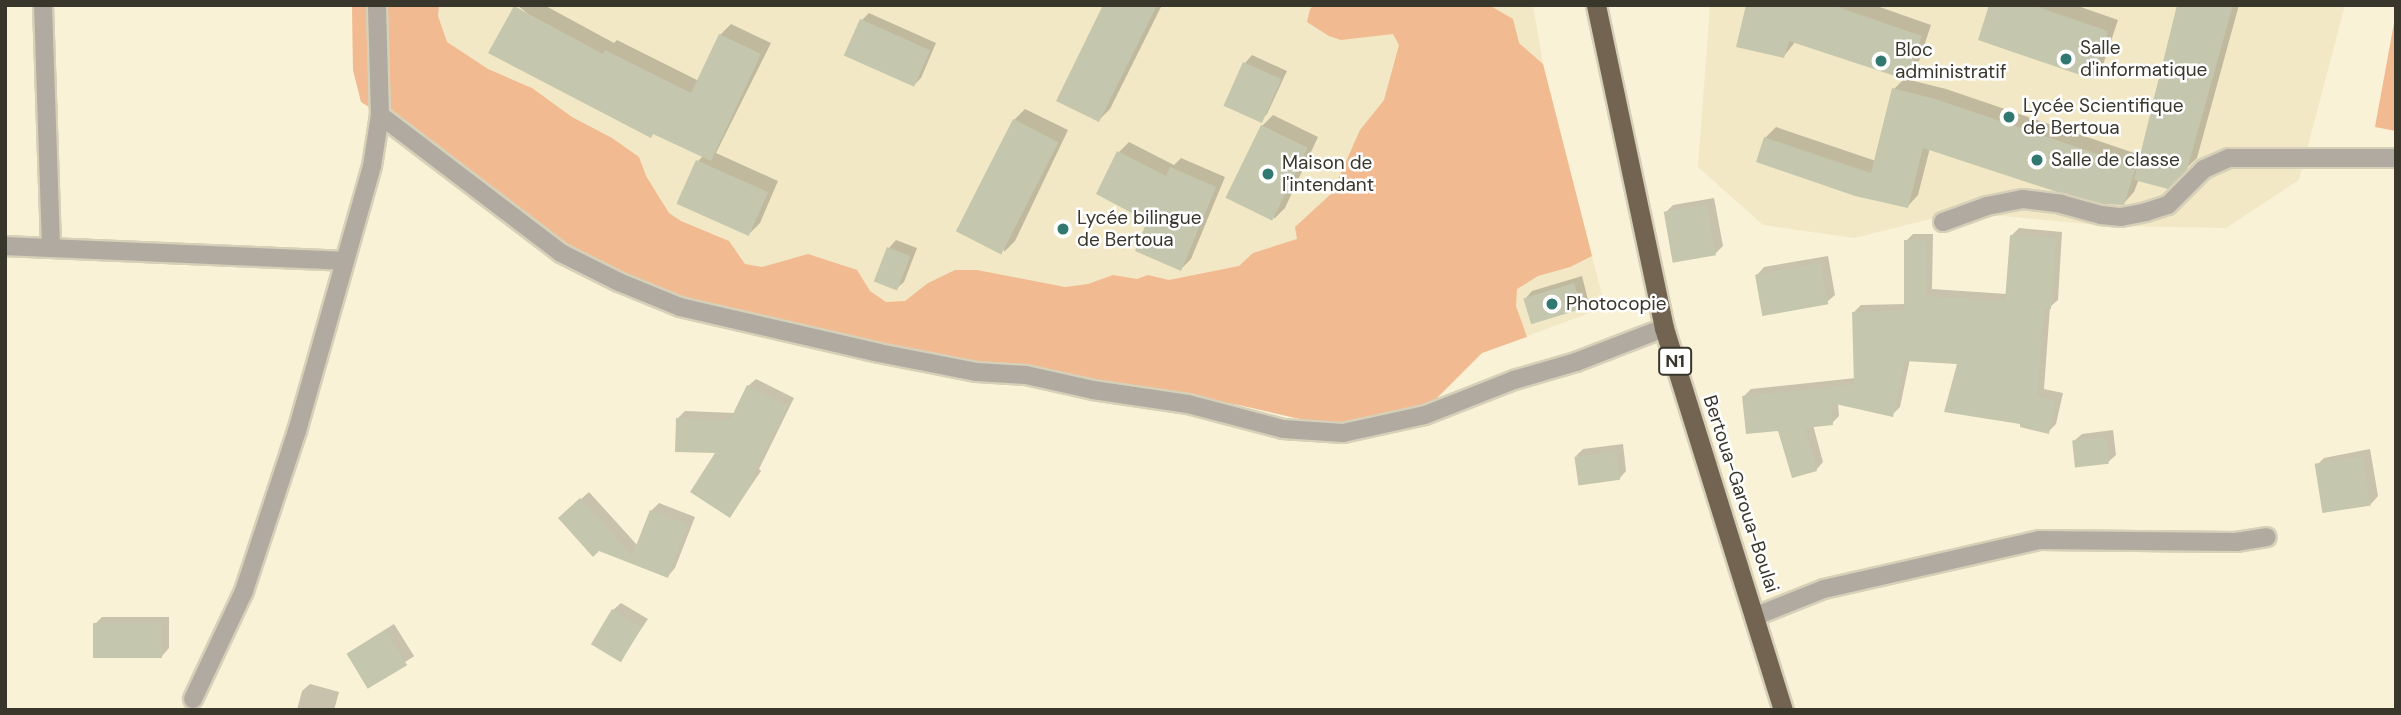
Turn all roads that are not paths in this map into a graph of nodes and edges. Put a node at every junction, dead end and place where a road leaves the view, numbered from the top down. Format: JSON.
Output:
{"nodes":[{"id":1,"x":43,"y":5,"type":"edge"},
{"id":2,"x":377,"y":5,"type":"edge"},
{"id":3,"x":1596,"y":5,"type":"edge"},
{"id":4,"x":380,"y":115,"type":"junction"},
{"id":5,"x":2396,"y":158,"type":"edge"},
{"id":6,"x":1942,"y":222,"type":"dead end"},
{"id":7,"x":5,"y":246,"type":"edge"},
{"id":8,"x":51,"y":248,"type":"junction"},
{"id":9,"x":345,"y":261,"type":"junction"},
{"id":10,"x":1664,"y":328,"type":"junction"},
{"id":11,"x":2267,"y":537,"type":"dead end"},
{"id":12,"x":1756,"y":617,"type":"junction"},
{"id":13,"x":193,"y":699,"type":"dead end"},
{"id":14,"x":1783,"y":710,"type":"edge"}],
"edges":[{"from":1,"to":8,"type":"street"},
{"from":2,"to":4,"type":"street"},
{"from":3,"to":10,"type":"highway","name":"Bertoua-Garoua-Boulai","number":"N1"},
{"from":4,"to":9,"type":"street"},
{"from":4,"to":10,"type":"street"},
{"from":5,"to":6,"type":"street"},
{"from":7,"to":8,"type":"street"},
{"from":8,"to":9,"type":"street"},
{"from":9,"to":13,"type":"street"},
{"from":10,"to":12,"type":"highway","name":"Bertoua-Garoua-Boulai","number":"N1"},
{"from":11,"to":12,"type":"street"},
{"from":12,"to":14,"type":"highway","name":"Bertoua-Garoua-Boulai","number":"N1"}]}
